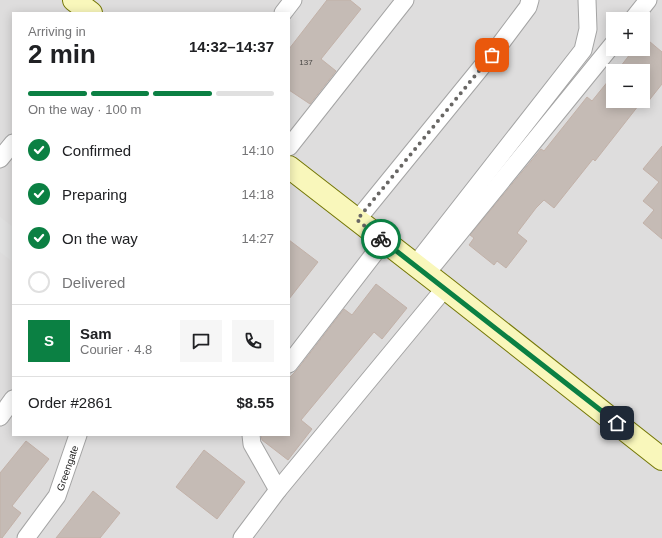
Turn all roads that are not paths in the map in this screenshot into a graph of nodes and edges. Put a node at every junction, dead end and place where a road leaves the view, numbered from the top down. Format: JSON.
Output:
{"nodes":[{"id":1,"x":74,"y":0,"type":"edge"},
{"id":2,"x":293,"y":0,"type":"edge"},
{"id":3,"x":405,"y":0,"type":"edge"},
{"id":4,"x":530,"y":0,"type":"edge"},
{"id":5,"x":587,"y":0,"type":"edge"},
{"id":6,"x":648,"y":0,"type":"edge"},
{"id":7,"x":90,"y":12,"type":"edge"},
{"id":8,"x":284,"y":12,"type":"edge"},
{"id":9,"x":639,"y":12,"type":"edge"},
{"id":10,"x":606,"y":52,"type":"edge"},
{"id":11,"x":12,"y":144,"type":"edge"},
{"id":12,"x":290,"y":146,"type":"edge"},
{"id":13,"x":0,"y":159,"type":"edge"},
{"id":14,"x":290,"y":168,"type":"edge"},
{"id":15,"x":357,"y":220,"type":"junction"},
{"id":16,"x":384,"y":241,"type":"junction"},
{"id":17,"x":420,"y":269,"type":"junction"},
{"id":18,"x":445,"y":288,"type":"junction"},
{"id":19,"x":290,"y":363,"type":"edge"},
{"id":20,"x":12,"y":400,"type":"edge"},
{"id":21,"x":0,"y":417,"type":"edge"},
{"id":22,"x":78,"y":436,"type":"edge"},
{"id":23,"x":251,"y":436,"type":"edge"},
{"id":24,"x":662,"y":459,"type":"edge"},
{"id":25,"x":278,"y":490,"type":"junction"},
{"id":26,"x":26,"y":538,"type":"edge"},
{"id":27,"x":242,"y":538,"type":"edge"}],
"edges":[{"from":1,"to":7,"type":"street"},
{"from":2,"to":8,"type":"street"},
{"from":3,"to":12,"type":"street"},
{"from":4,"to":15,"type":"street"},
{"from":5,"to":17,"type":"street"},
{"from":6,"to":9,"type":"street"},
{"from":10,"to":17,"type":"street"},
{"from":11,"to":13,"type":"street"},
{"from":14,"to":15,"type":"street"},
{"from":15,"to":16,"type":"street"},
{"from":16,"to":17,"type":"street"},
{"from":16,"to":19,"type":"street"},
{"from":17,"to":18,"type":"street"},
{"from":18,"to":24,"type":"street"},
{"from":18,"to":25,"type":"street"},
{"from":20,"to":21,"type":"street"},
{"from":22,"to":26,"type":"street","name":"Greengate"},
{"from":23,"to":25,"type":"street"},
{"from":25,"to":27,"type":"street"}]}
